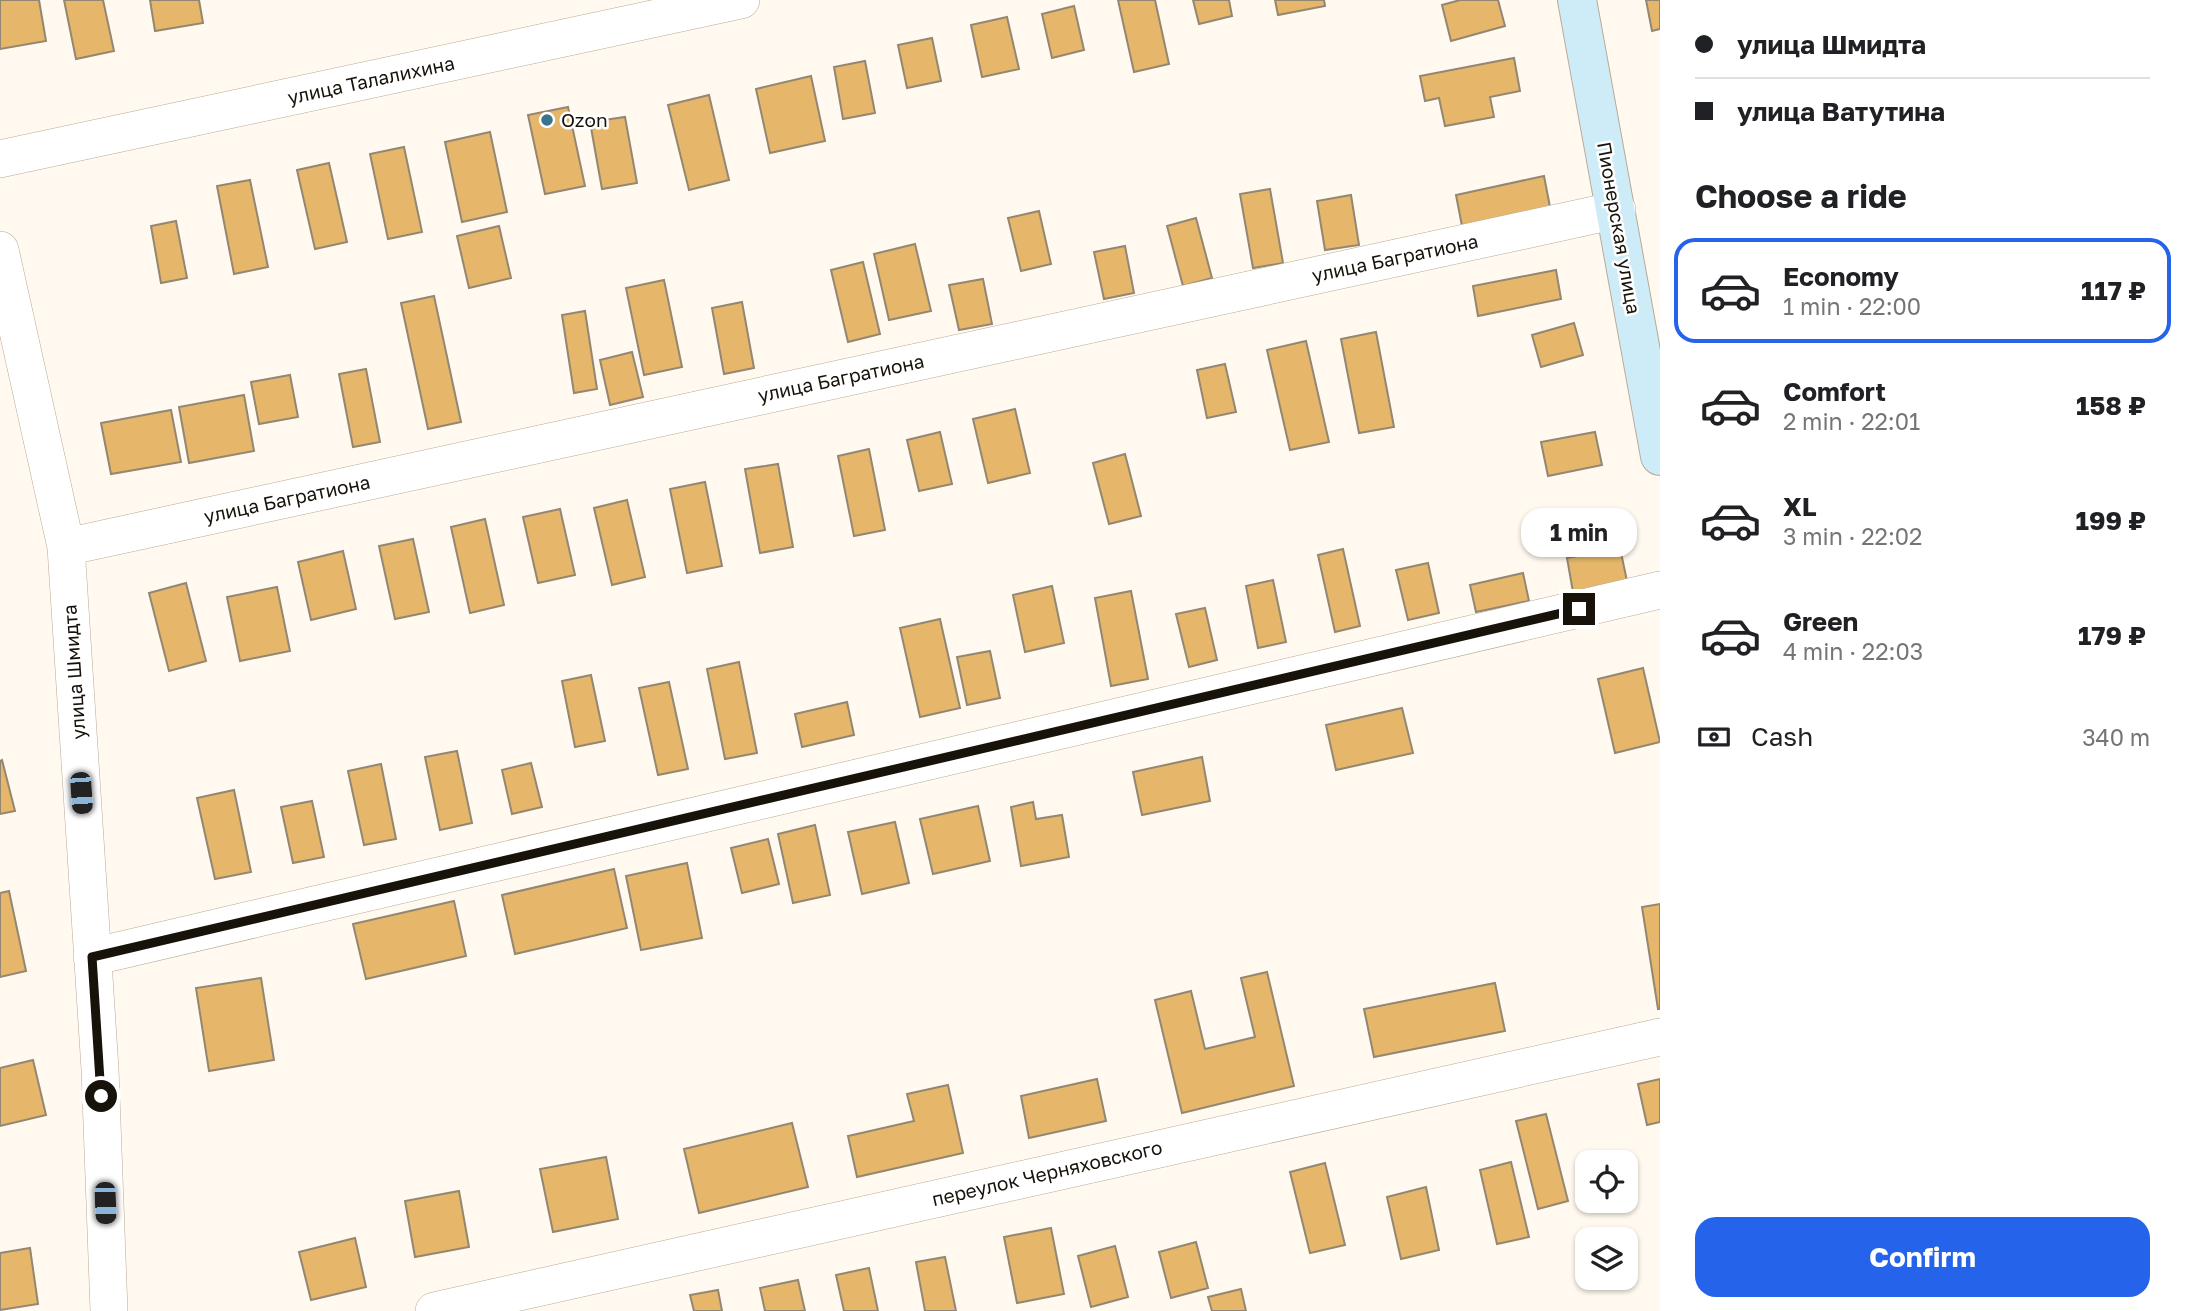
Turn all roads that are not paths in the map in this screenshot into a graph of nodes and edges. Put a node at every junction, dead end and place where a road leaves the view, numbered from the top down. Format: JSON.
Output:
{"nodes":[{"id":1,"x":741,"y":0,"type":"edge"},
{"id":2,"x":1577,"y":0,"type":"edge"},
{"id":3,"x":0,"y":159,"type":"edge"},
{"id":4,"x":1616,"y":210,"type":"junction"},
{"id":5,"x":0,"y":250,"type":"edge"},
{"id":6,"x":1660,"y":456,"type":"edge"},
{"id":7,"x":66,"y":547,"type":"junction"},
{"id":8,"x":1660,"y":590,"type":"edge"},
{"id":9,"x":92,"y":957,"type":"junction"},
{"id":10,"x":1660,"y":1037,"type":"edge"},
{"id":11,"x":109,"y":1311,"type":"edge"},
{"id":12,"x":434,"y":1311,"type":"edge"}],
"edges":[{"from":1,"to":3,"type":"street","name":"улица Талалихина"},
{"from":2,"to":4,"type":"street","name":"Пионерская улица"},
{"from":4,"to":6,"type":"street","name":"Пионерская улица"},
{"from":4,"to":7,"type":"street","name":"улица Багратиона"},
{"from":5,"to":7,"type":"street","name":"улица Шмидта"},
{"from":7,"to":9,"type":"street","name":"улица Шмидта"},
{"from":8,"to":9,"type":"street"},
{"from":9,"to":11,"type":"street","name":"улица Шмидта"},
{"from":10,"to":12,"type":"street","name":"переулок Черняховского"}]}
